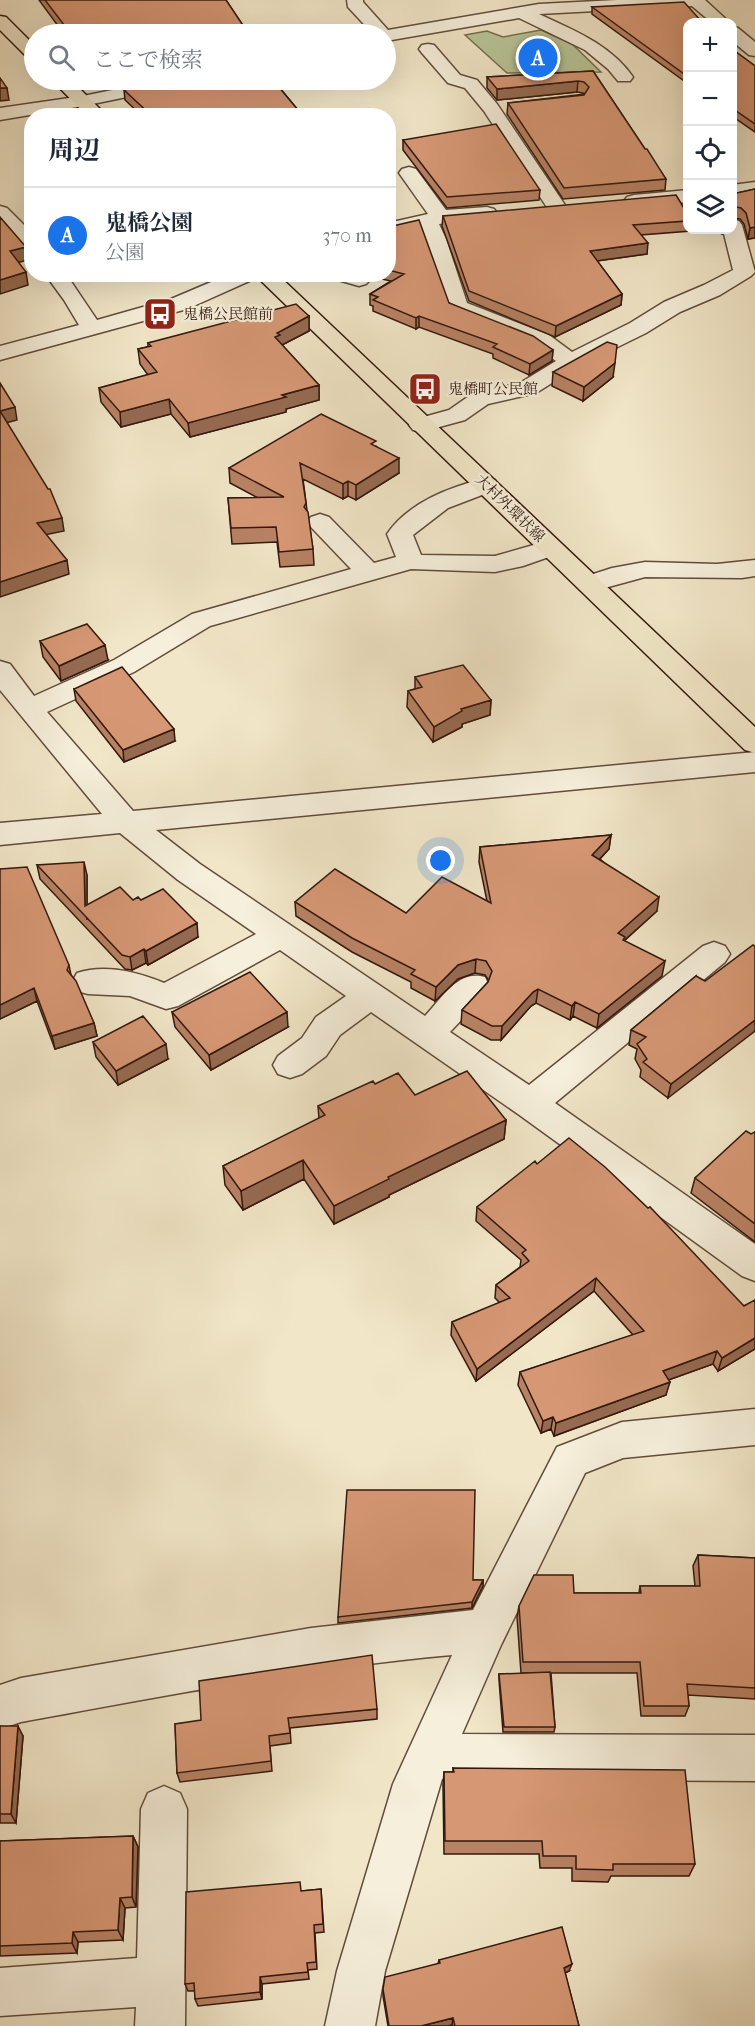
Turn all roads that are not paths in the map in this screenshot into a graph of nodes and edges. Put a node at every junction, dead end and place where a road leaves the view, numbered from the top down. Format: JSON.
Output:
{"nodes":[{"id":1,"x":354,"y":0,"type":"edge"},
{"id":2,"x":696,"y":0,"type":"edge"},
{"id":3,"x":521,"y":12,"type":"junction"},
{"id":4,"x":717,"y":18,"type":"edge"},
{"id":5,"x":0,"y":21,"type":"edge"},
{"id":6,"x":374,"y":24,"type":"edge"},
{"id":7,"x":396,"y":33,"type":"edge"},
{"id":8,"x":737,"y":36,"type":"edge"},
{"id":9,"x":24,"y":44,"type":"edge"},
{"id":10,"x":428,"y":49,"type":"dead end"},
{"id":11,"x":755,"y":51,"type":"edge"},
{"id":12,"x":624,"y":77,"type":"dead end"},
{"id":13,"x":71,"y":90,"type":"edge"},
{"id":14,"x":136,"y":90,"type":"edge"},
{"id":15,"x":82,"y":101,"type":"junction"},
{"id":16,"x":512,"y":106,"type":"edge"},
{"id":17,"x":38,"y":108,"type":"edge"},
{"id":18,"x":89,"y":108,"type":"edge"},
{"id":19,"x":491,"y":108,"type":"junction"},
{"id":20,"x":24,"y":110,"type":"edge"},
{"id":21,"x":0,"y":114,"type":"edge"},
{"id":22,"x":409,"y":174,"type":"dead end"},
{"id":23,"x":755,"y":188,"type":"edge"},
{"id":24,"x":737,"y":190,"type":"edge"},
{"id":25,"x":683,"y":196,"type":"edge"},
{"id":26,"x":616,"y":203,"type":"edge"},
{"id":27,"x":580,"y":206,"type":"edge"},
{"id":28,"x":557,"y":208,"type":"junction"},
{"id":29,"x":534,"y":210,"type":"edge"},
{"id":30,"x":0,"y":212,"type":"edge"},
{"id":31,"x":511,"y":212,"type":"edge"},
{"id":32,"x":434,"y":218,"type":"junction"},
{"id":33,"x":396,"y":227,"type":"edge"},
{"id":34,"x":735,"y":234,"type":"edge"},
{"id":35,"x":23,"y":244,"type":"edge"},
{"id":36,"x":749,"y":270,"type":"edge"},
{"id":37,"x":61,"y":282,"type":"edge"},
{"id":38,"x":230,"y":282,"type":"edge"},
{"id":39,"x":272,"y":282,"type":"edge"},
{"id":40,"x":92,"y":328,"type":"junction"},
{"id":41,"x":0,"y":353,"type":"edge"},
{"id":42,"x":571,"y":361,"type":"junction"},
{"id":43,"x":421,"y":425,"type":"junction"},
{"id":44,"x":486,"y":485,"type":"junction"},
{"id":45,"x":320,"y":522,"type":"dead end"},
{"id":46,"x":551,"y":548,"type":"junction"},
{"id":47,"x":410,"y":561,"type":"junction"},
{"id":48,"x":755,"y":568,"type":"edge"},
{"id":49,"x":369,"y":572,"type":"junction"},
{"id":50,"x":590,"y":584,"type":"junction"},
{"id":51,"x":0,"y":670,"type":"edge"},
{"id":52,"x":17,"y":705,"type":"edge"},
{"id":53,"x":755,"y":742,"type":"edge"},
{"id":54,"x":755,"y":762,"type":"edge"},
{"id":55,"x":125,"y":821,"type":"junction"},
{"id":56,"x":0,"y":834,"type":"edge"},
{"id":57,"x":282,"y":934,"type":"junction"},
{"id":58,"x":714,"y":954,"type":"dead end"},
{"id":59,"x":88,"y":982,"type":"dead end"},
{"id":60,"x":473,"y":986,"type":"dead end"},
{"id":61,"x":371,"y":995,"type":"junction"},
{"id":62,"x":428,"y":1034,"type":"junction"},
{"id":63,"x":290,"y":1065,"type":"dead end"},
{"id":64,"x":530,"y":1104,"type":"junction"},
{"id":65,"x":755,"y":1265,"type":"edge"},
{"id":66,"x":755,"y":1426,"type":"edge"},
{"id":67,"x":486,"y":1630,"type":"junction"},
{"id":68,"x":0,"y":1707,"type":"edge"},
{"id":69,"x":429,"y":1756,"type":"junction"},
{"id":70,"x":755,"y":1758,"type":"edge"},
{"id":71,"x":164,"y":1809,"type":"dead end"},
{"id":72,"x":0,"y":1992,"type":"edge"},
{"id":73,"x":161,"y":2003,"type":"edge"},
{"id":74,"x":350,"y":2026,"type":"edge"}],
"edges":[{"from":1,"to":6,"type":"street"},
{"from":2,"to":3,"type":"street"},
{"from":2,"to":4,"type":"street"},
{"from":3,"to":7,"type":"street"},
{"from":3,"to":12,"type":"street"},
{"from":5,"to":9,"type":"main road"},
{"from":8,"to":11,"type":"street"},
{"from":10,"to":19,"type":"street"},
{"from":13,"to":15,"type":"main road"},
{"from":14,"to":15,"type":"street"},
{"from":15,"to":17,"type":"street"},
{"from":15,"to":18,"type":"main road"},
{"from":16,"to":19,"type":"street"},
{"from":19,"to":28,"type":"street"},
{"from":20,"to":21,"type":"street"},
{"from":22,"to":32,"type":"street"},
{"from":23,"to":24,"type":"street"},
{"from":25,"to":26,"type":"street"},
{"from":27,"to":28,"type":"street"},
{"from":28,"to":29,"type":"street"},
{"from":30,"to":35,"type":"street"},
{"from":31,"to":32,"type":"street"},
{"from":32,"to":33,"type":"street"},
{"from":32,"to":42,"type":"street"},
{"from":34,"to":36,"type":"street"},
{"from":36,"to":42,"type":"street"},
{"from":37,"to":40,"type":"street"},
{"from":38,"to":40,"type":"street"},
{"from":39,"to":43,"type":"main road","name":"大村外環状線"},
{"from":40,"to":41,"type":"street"},
{"from":42,"to":43,"type":"street"},
{"from":43,"to":44,"type":"main road","name":"大村外環状線"},
{"from":44,"to":46,"type":"main road","name":"大村外環状線"},
{"from":44,"to":47,"type":"street"},
{"from":45,"to":49,"type":"street"},
{"from":46,"to":47,"type":"street"},
{"from":46,"to":50,"type":"main road","name":"大村外環状線"},
{"from":47,"to":49,"type":"street"},
{"from":48,"to":50,"type":"street"},
{"from":49,"to":52,"type":"street"},
{"from":50,"to":53,"type":"main road","name":"大村外環状線"},
{"from":51,"to":52,"type":"street"},
{"from":52,"to":55,"type":"street"},
{"from":54,"to":55,"type":"street"},
{"from":55,"to":56,"type":"street"},
{"from":55,"to":57,"type":"street"},
{"from":57,"to":59,"type":"street"},
{"from":57,"to":61,"type":"street"},
{"from":58,"to":64,"type":"street"},
{"from":60,"to":62,"type":"street"},
{"from":61,"to":62,"type":"street"},
{"from":61,"to":63,"type":"street"},
{"from":62,"to":64,"type":"street"},
{"from":64,"to":65,"type":"street"},
{"from":66,"to":67,"type":"street"},
{"from":67,"to":68,"type":"street"},
{"from":67,"to":69,"type":"street"},
{"from":69,"to":70,"type":"street"},
{"from":69,"to":74,"type":"street"},
{"from":71,"to":73,"type":"street"},
{"from":72,"to":73,"type":"street"}]}
